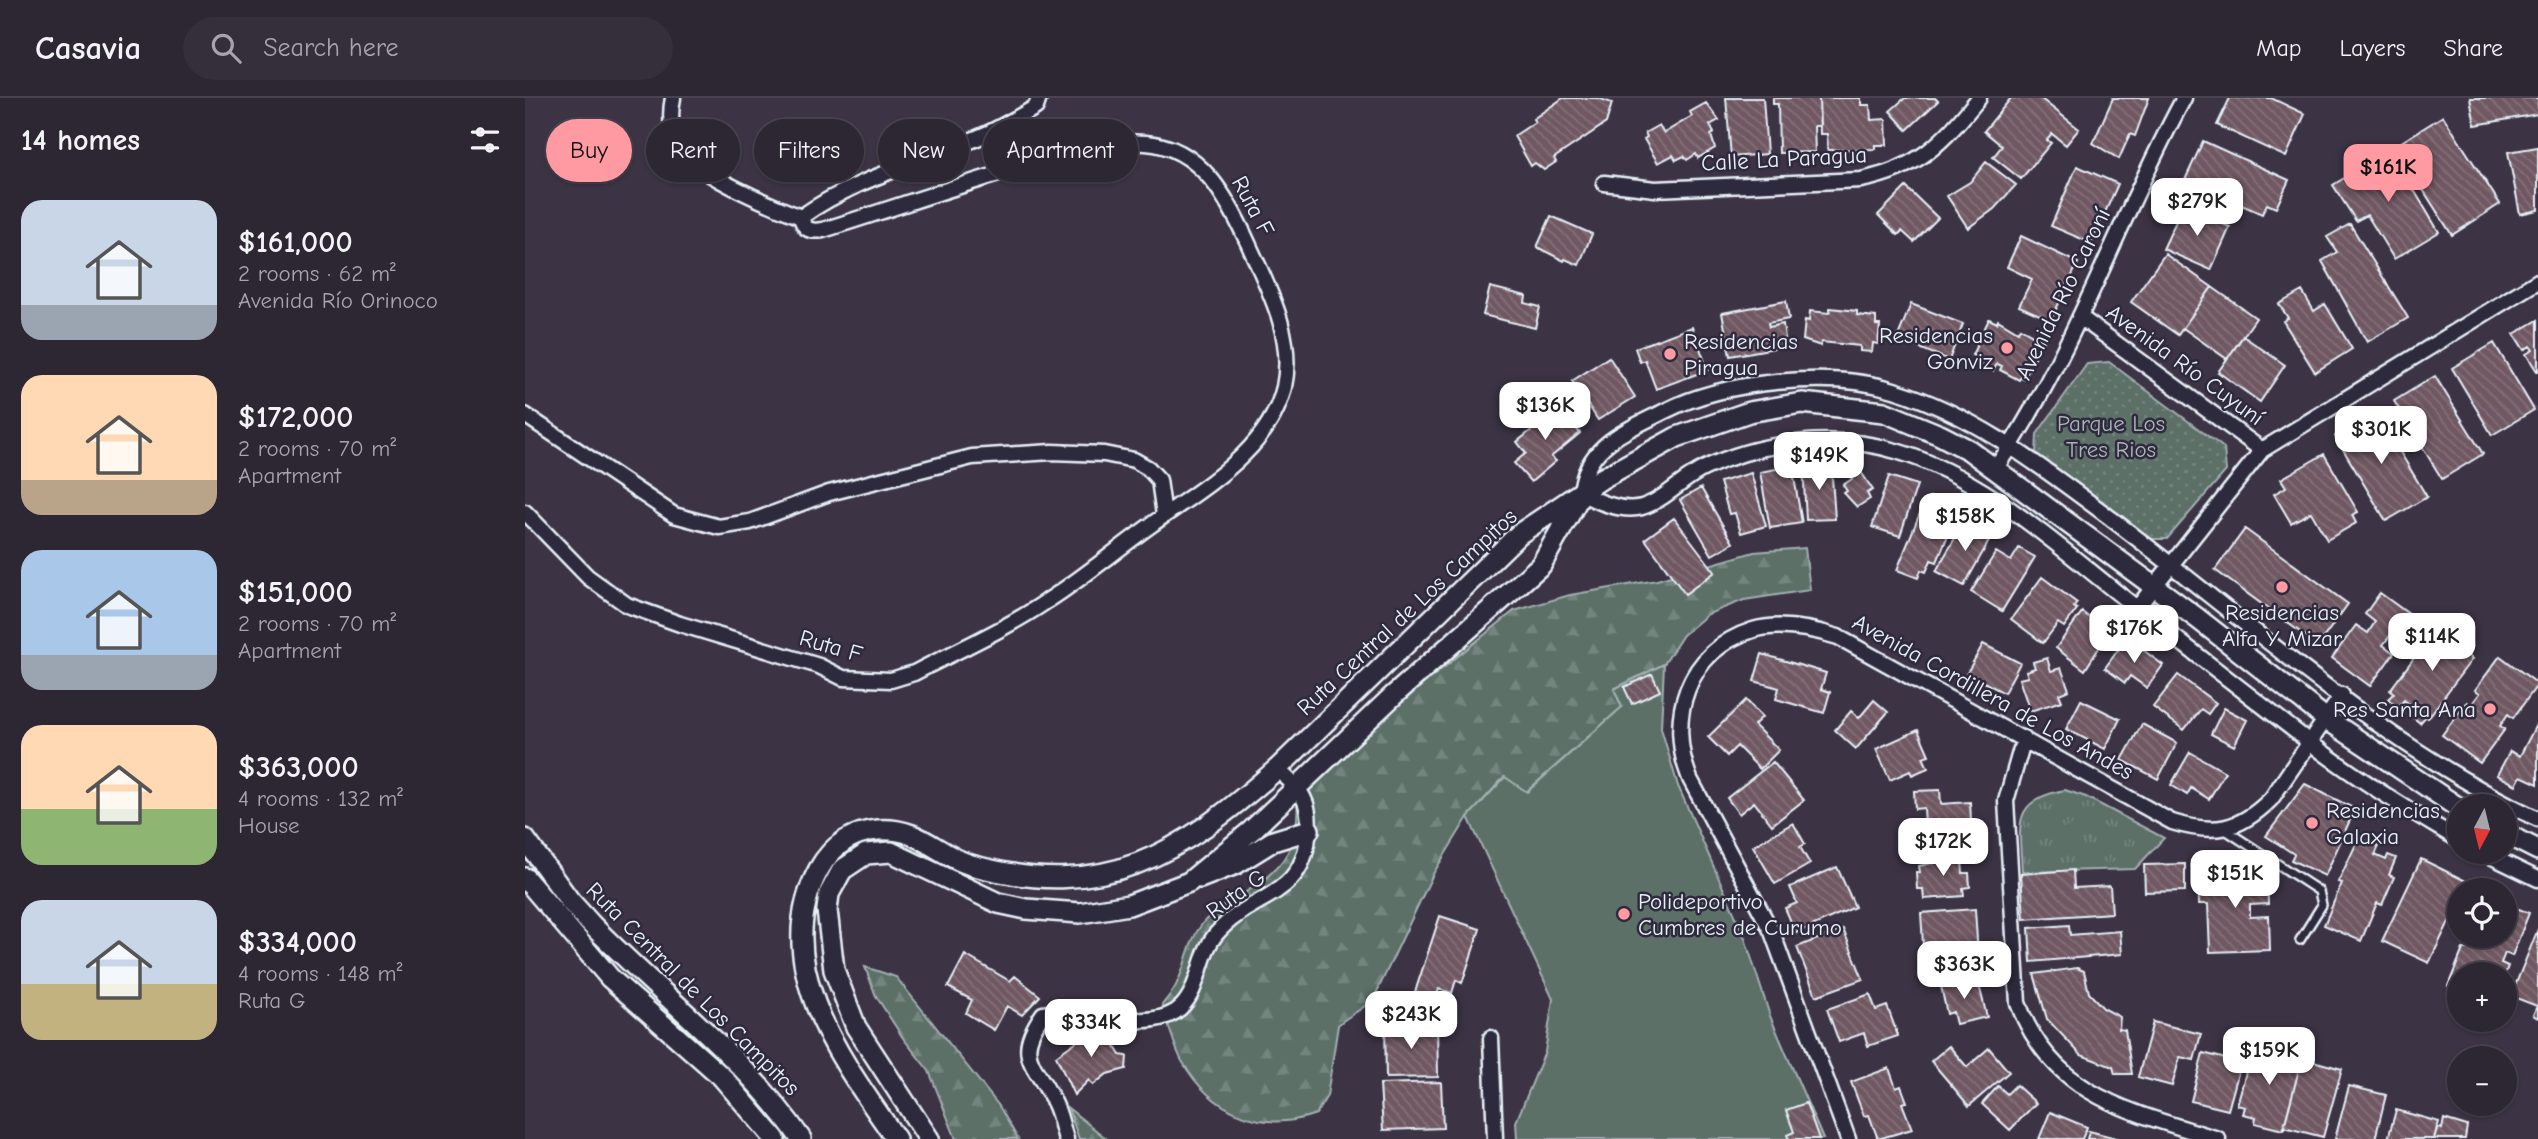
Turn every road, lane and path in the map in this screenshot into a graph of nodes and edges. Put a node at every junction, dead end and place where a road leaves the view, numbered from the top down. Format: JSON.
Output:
{"nodes":[{"id":1,"x":673,"y":98,"type":"edge"},
{"id":2,"x":1039,"y":98,"type":"edge"},
{"id":3,"x":1979,"y":98,"type":"edge"},
{"id":4,"x":2174,"y":98,"type":"edge"},
{"id":5,"x":2184,"y":98,"type":"edge"},
{"id":6,"x":2173,"y":118,"type":"junction"},
{"id":7,"x":1604,"y":183,"type":"dead end"},
{"id":8,"x":801,"y":217,"type":"junction"},
{"id":9,"x":2538,"y":281,"type":"edge"},
{"id":10,"x":2080,"y":317,"type":"junction"},
{"id":11,"x":525,"y":415,"type":"edge"},
{"id":12,"x":2012,"y":444,"type":"junction"},
{"id":13,"x":2262,"y":450,"type":"junction"},
{"id":14,"x":1995,"y":468,"type":"junction"},
{"id":15,"x":1581,"y":494,"type":"junction"},
{"id":16,"x":525,"y":512,"type":"edge"},
{"id":17,"x":1164,"y":515,"type":"junction"},
{"id":18,"x":2170,"y":563,"type":"junction"},
{"id":19,"x":2154,"y":586,"type":"junction"},
{"id":20,"x":2137,"y":608,"type":"junction"},
{"id":21,"x":2342,"y":695,"type":"junction"},
{"id":22,"x":2325,"y":718,"type":"junction"},
{"id":23,"x":2024,"y":738,"type":"junction"},
{"id":24,"x":2309,"y":742,"type":"junction"},
{"id":25,"x":1277,"y":769,"type":"junction"},
{"id":26,"x":1297,"y":787,"type":"junction"},
{"id":27,"x":2447,"y":800,"type":"edge"},
{"id":28,"x":2538,"y":819,"type":"edge"},
{"id":29,"x":2223,"y":828,"type":"junction"},
{"id":30,"x":1309,"y":830,"type":"junction"},
{"id":31,"x":2447,"y":831,"type":"edge"},
{"id":32,"x":525,"y":839,"type":"edge"},
{"id":33,"x":2517,"y":839,"type":"edge"},
{"id":34,"x":2538,"y":849,"type":"edge"},
{"id":35,"x":2505,"y":864,"type":"edge"},
{"id":36,"x":525,"y":878,"type":"edge"},
{"id":37,"x":2538,"y":880,"type":"edge"},
{"id":38,"x":1189,"y":882,"type":"junction"},
{"id":39,"x":2300,"y":940,"type":"dead end"},
{"id":40,"x":1491,"y":1038,"type":"dead end"},
{"id":41,"x":775,"y":1139,"type":"edge"},
{"id":42,"x":801,"y":1139,"type":"edge"},
{"id":43,"x":896,"y":1139,"type":"edge"},
{"id":44,"x":929,"y":1139,"type":"edge"},
{"id":45,"x":1066,"y":1139,"type":"edge"},
{"id":46,"x":1495,"y":1139,"type":"edge"},
{"id":47,"x":1849,"y":1139,"type":"edge"},
{"id":48,"x":2218,"y":1139,"type":"edge"}],
"edges":[{"from":1,"to":8,"type":"street"},
{"from":2,"to":8,"type":"street"},
{"from":3,"to":7,"type":"street","name":"Calle La Paragua"},
{"from":4,"to":6,"type":"street"},
{"from":5,"to":6,"type":"street","name":"Avenida Río Caroní"},
{"from":6,"to":10,"type":"street","name":"Avenida Río Caroní"},
{"from":8,"to":17,"type":"street","name":"Ruta F"},
{"from":9,"to":13,"type":"street"},
{"from":10,"to":12,"type":"street","name":"Avenida Río Caroní"},
{"from":10,"to":13,"type":"street","name":"Avenida Río Cuyuní"},
{"from":11,"to":17,"type":"street"},
{"from":12,"to":14,"type":"street","name":"Avenida Río Caroní"},
{"from":12,"to":15,"type":"street"},
{"from":12,"to":18,"type":"street"},
{"from":13,"to":18,"type":"street"},
{"from":14,"to":15,"type":"main road","name":"Ruta Central de Los Campitos"},
{"from":14,"to":19,"type":"main road","name":"Ruta Central de Los Campitos"},
{"from":15,"to":20,"type":"street"},
{"from":15,"to":25,"type":"main road","name":"Ruta Central de Los Campitos"},
{"from":15,"to":26,"type":"main road"},
{"from":16,"to":17,"type":"street","name":"Ruta F"},
{"from":18,"to":19,"type":"street"},
{"from":18,"to":21,"type":"street"},
{"from":19,"to":20,"type":"street"},
{"from":19,"to":22,"type":"main road","name":"Ruta Central de Los Campitos"},
{"from":20,"to":24,"type":"street"},
{"from":21,"to":22,"type":"street","name":"Avenida Cordillera de Los Andes"},
{"from":21,"to":28,"type":"street"},
{"from":22,"to":24,"type":"street","name":"Avenida Cordillera de Los Andes"},
{"from":22,"to":27,"type":"main road","name":"Ruta Central de Los Campitos"},
{"from":23,"to":29,"type":"street","name":"Avenida Cordillera de Los Andes"},
{"from":23,"to":47,"type":"street","name":"Avenida Cordillera de Los Andes"},
{"from":23,"to":48,"type":"street"},
{"from":24,"to":29,"type":"street","name":"Avenida Cordillera de Los Andes"},
{"from":24,"to":31,"type":"street"},
{"from":25,"to":26,"type":"street"},
{"from":25,"to":43,"type":"main road","name":"Ruta Central de Los Campitos"},
{"from":26,"to":30,"type":"street"},
{"from":26,"to":38,"type":"main road"},
{"from":29,"to":39,"type":"lane"},
{"from":30,"to":38,"type":"main road"},
{"from":30,"to":45,"type":"street","name":"Ruta G"},
{"from":32,"to":42,"type":"main road","name":"Ruta Central de Los Campitos"},
{"from":33,"to":34,"type":"main road"},
{"from":35,"to":37,"type":"street"},
{"from":36,"to":41,"type":"main road","name":"Ruta Central de Los Campitos"},
{"from":38,"to":44,"type":"main road"},
{"from":40,"to":46,"type":"street"}]}
